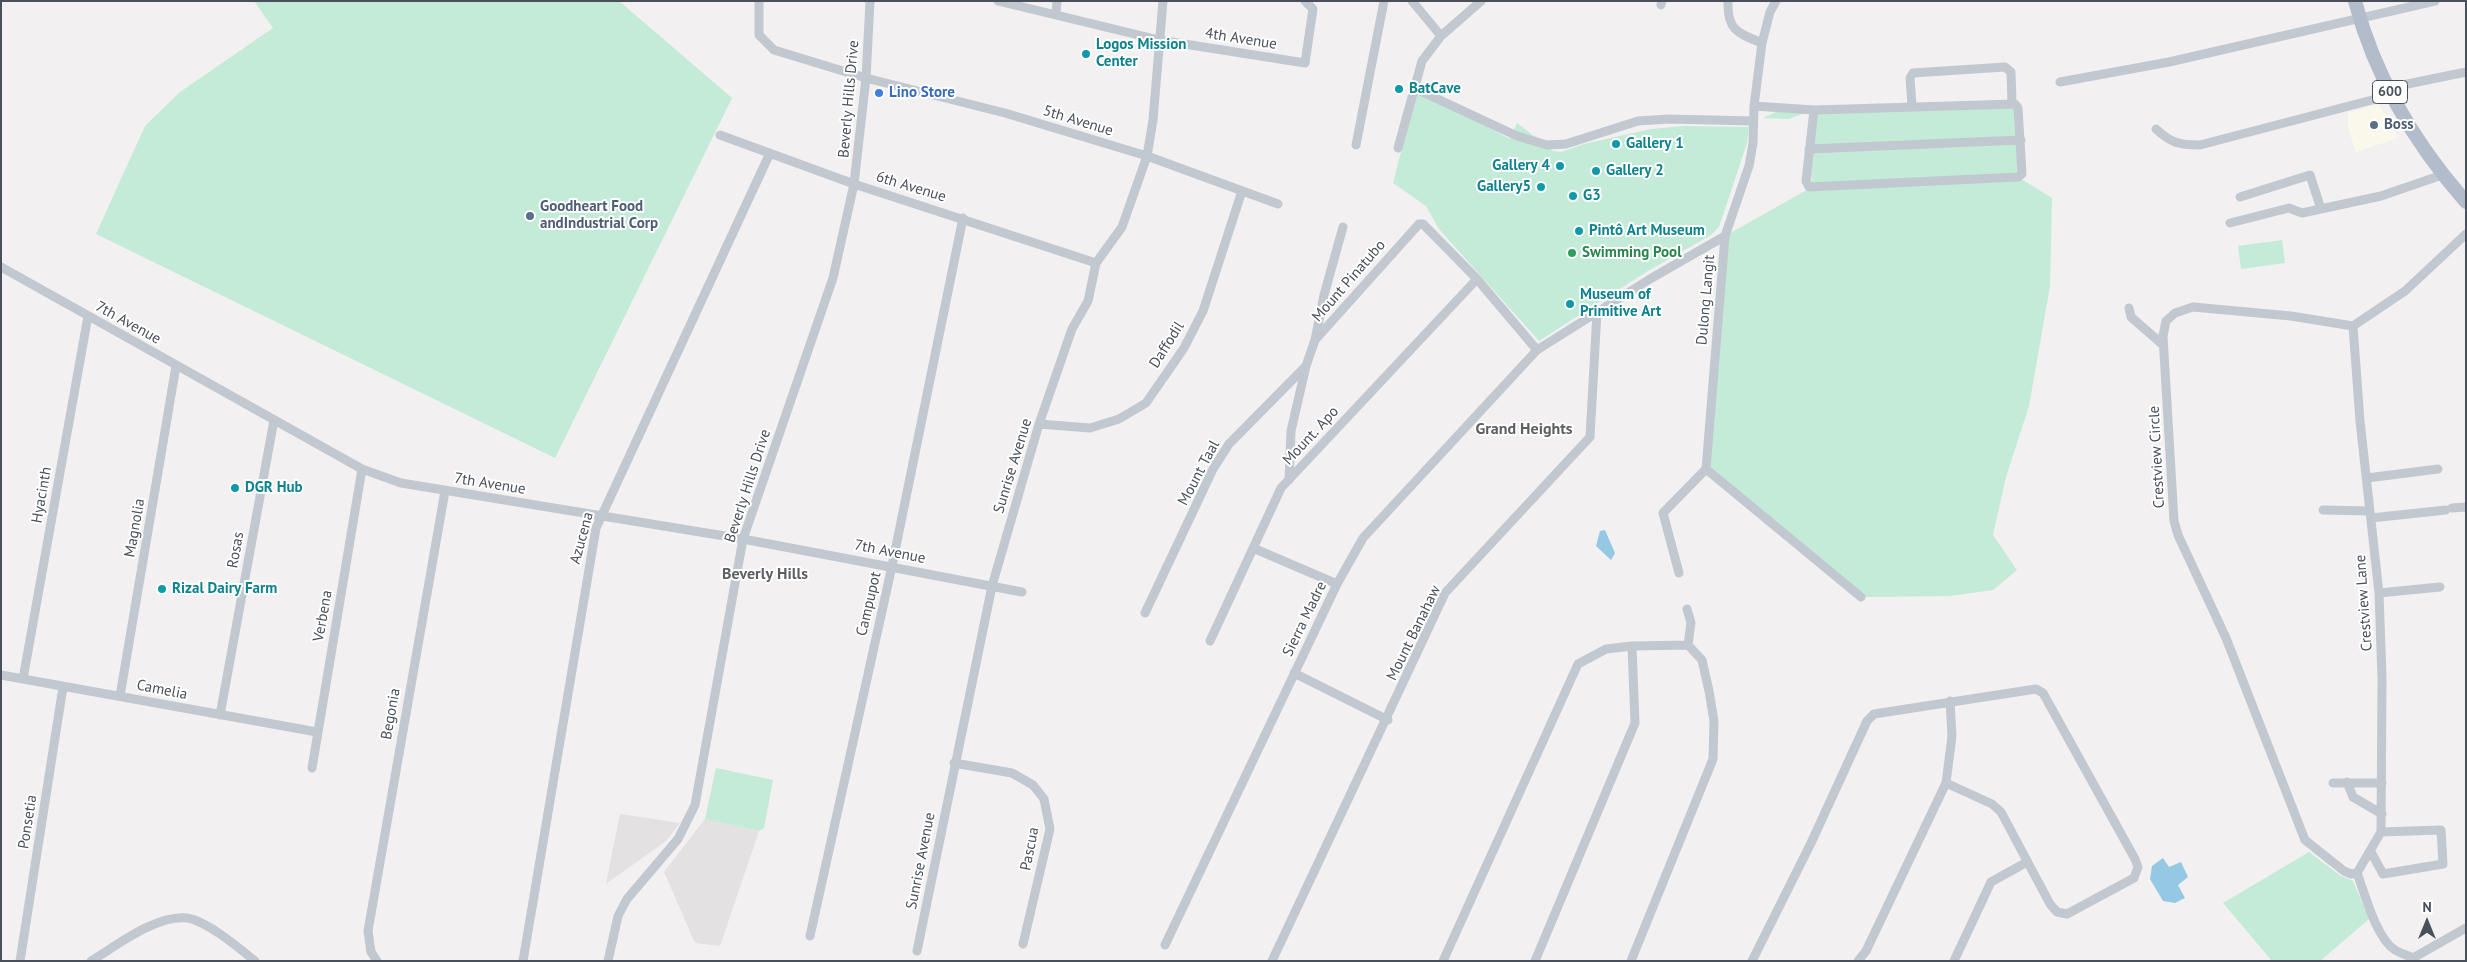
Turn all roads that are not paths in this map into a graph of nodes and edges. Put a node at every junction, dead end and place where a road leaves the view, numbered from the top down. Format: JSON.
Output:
{"nodes":[{"id":1,"x":759,"y":1,"type":"edge"},
{"id":2,"x":870,"y":1,"type":"edge"},
{"id":3,"x":998,"y":1,"type":"edge"},
{"id":4,"x":1058,"y":1,"type":"edge"},
{"id":5,"x":1163,"y":1,"type":"edge"},
{"id":6,"x":1304,"y":1,"type":"edge"},
{"id":7,"x":1384,"y":1,"type":"edge"},
{"id":8,"x":1412,"y":1,"type":"edge"},
{"id":9,"x":1728,"y":1,"type":"edge"},
{"id":10,"x":1776,"y":1,"type":"edge"},
{"id":11,"x":2356,"y":1,"type":"edge"},
{"id":12,"x":2435,"y":1,"type":"edge"},
{"id":13,"x":1476,"y":3,"type":"edge"},
{"id":14,"x":1056,"y":14,"type":"junction"},
{"id":15,"x":2360,"y":19,"type":"junction"},
{"id":16,"x":1441,"y":36,"type":"junction"},
{"id":17,"x":1159,"y":40,"type":"junction"},
{"id":18,"x":1762,"y":43,"type":"junction"},
{"id":19,"x":2466,"y":72,"type":"edge"},
{"id":20,"x":866,"y":78,"type":"junction"},
{"id":21,"x":2060,"y":82,"type":"dead end"},
{"id":22,"x":1414,"y":88,"type":"junction"},
{"id":23,"x":2390,"y":91,"type":"junction"},
{"id":24,"x":2012,"y":103,"type":"junction"},
{"id":25,"x":1754,"y":106,"type":"junction"},
{"id":26,"x":1912,"y":106,"type":"junction"},
{"id":27,"x":1814,"y":110,"type":"junction"},
{"id":28,"x":1753,"y":121,"type":"junction"},
{"id":29,"x":2156,"y":129,"type":"dead end"},
{"id":30,"x":720,"y":135,"type":"dead end"},
{"id":31,"x":2021,"y":140,"type":"junction"},
{"id":32,"x":1356,"y":145,"type":"dead end"},
{"id":33,"x":1398,"y":148,"type":"dead end"},
{"id":34,"x":1809,"y":149,"type":"junction"},
{"id":35,"x":770,"y":153,"type":"junction"},
{"id":36,"x":1147,"y":156,"type":"junction"},
{"id":37,"x":2442,"y":175,"type":"junction"},
{"id":38,"x":854,"y":184,"type":"junction"},
{"id":39,"x":1242,"y":191,"type":"junction"},
{"id":40,"x":2240,"y":197,"type":"dead end"},
{"id":41,"x":2466,"y":202,"type":"edge"},
{"id":42,"x":1278,"y":204,"type":"dead end"},
{"id":43,"x":2321,"y":209,"type":"junction"},
{"id":44,"x":963,"y":218,"type":"junction"},
{"id":45,"x":2230,"y":223,"type":"dead end"},
{"id":46,"x":1343,"y":226,"type":"dead end"},
{"id":47,"x":2466,"y":234,"type":"edge"},
{"id":48,"x":1725,"y":236,"type":"junction"},
{"id":49,"x":1096,"y":263,"type":"junction"},
{"id":50,"x":1,"y":268,"type":"edge"},
{"id":51,"x":1477,"y":279,"type":"junction"},
{"id":52,"x":2129,"y":308,"type":"dead end"},
{"id":53,"x":1597,"y":312,"type":"junction"},
{"id":54,"x":88,"y":316,"type":"junction"},
{"id":55,"x":2353,"y":326,"type":"junction"},
{"id":56,"x":1315,"y":340,"type":"junction"},
{"id":57,"x":2162,"y":344,"type":"junction"},
{"id":58,"x":1537,"y":350,"type":"junction"},
{"id":59,"x":176,"y":366,"type":"junction"},
{"id":60,"x":1306,"y":366,"type":"junction"},
{"id":61,"x":274,"y":420,"type":"junction"},
{"id":62,"x":1039,"y":424,"type":"junction"},
{"id":63,"x":362,"y":469,"type":"junction"},
{"id":64,"x":1706,"y":469,"type":"junction"},
{"id":65,"x":2438,"y":469,"type":"dead end"},
{"id":66,"x":2367,"y":478,"type":"junction"},
{"id":67,"x":1289,"y":480,"type":"junction"},
{"id":68,"x":444,"y":492,"type":"junction"},
{"id":69,"x":2466,"y":506,"type":"edge"},
{"id":70,"x":2323,"y":510,"type":"dead end"},
{"id":71,"x":2370,"y":514,"type":"junction"},
{"id":72,"x":602,"y":515,"type":"junction"},
{"id":73,"x":743,"y":539,"type":"junction"},
{"id":74,"x":1253,"y":548,"type":"junction"},
{"id":75,"x":892,"y":566,"type":"junction"},
{"id":76,"x":1679,"y":572,"type":"dead end"},
{"id":77,"x":1337,"y":584,"type":"junction"},
{"id":78,"x":992,"y":586,"type":"junction"},
{"id":79,"x":2440,"y":587,"type":"dead end"},
{"id":80,"x":1022,"y":592,"type":"dead end"},
{"id":81,"x":2379,"y":593,"type":"junction"},
{"id":82,"x":1861,"y":597,"type":"dead end"},
{"id":83,"x":1687,"y":609,"type":"dead end"},
{"id":84,"x":1145,"y":613,"type":"dead end"},
{"id":85,"x":1210,"y":641,"type":"dead end"},
{"id":86,"x":1688,"y":645,"type":"junction"},
{"id":87,"x":1632,"y":646,"type":"junction"},
{"id":88,"x":1294,"y":673,"type":"junction"},
{"id":89,"x":1,"y":675,"type":"edge"},
{"id":90,"x":23,"y":679,"type":"junction"},
{"id":91,"x":63,"y":687,"type":"junction"},
{"id":92,"x":120,"y":696,"type":"junction"},
{"id":93,"x":1950,"y":701,"type":"junction"},
{"id":94,"x":220,"y":715,"type":"junction"},
{"id":95,"x":1388,"y":720,"type":"junction"},
{"id":96,"x":317,"y":732,"type":"junction"},
{"id":97,"x":954,"y":763,"type":"junction"},
{"id":98,"x":312,"y":768,"type":"dead end"},
{"id":99,"x":1946,"y":782,"type":"junction"},
{"id":100,"x":2333,"y":782,"type":"dead end"},
{"id":101,"x":2348,"y":782,"type":"junction"},
{"id":102,"x":2382,"y":783,"type":"junction"},
{"id":103,"x":2382,"y":814,"type":"junction"},
{"id":104,"x":2381,"y":832,"type":"junction"},
{"id":105,"x":2370,"y":852,"type":"junction"},
{"id":106,"x":2027,"y":862,"type":"junction"},
{"id":107,"x":2357,"y":873,"type":"junction"},
{"id":108,"x":2466,"y":928,"type":"edge"},
{"id":109,"x":810,"y":936,"type":"dead end"},
{"id":110,"x":1023,"y":944,"type":"dead end"},
{"id":111,"x":1165,"y":945,"type":"dead end"},
{"id":112,"x":917,"y":951,"type":"dead end"},
{"id":113,"x":20,"y":961,"type":"edge"},
{"id":114,"x":91,"y":961,"type":"edge"},
{"id":115,"x":255,"y":961,"type":"edge"},
{"id":116,"x":377,"y":961,"type":"edge"},
{"id":117,"x":522,"y":961,"type":"edge"},
{"id":118,"x":608,"y":961,"type":"edge"},
{"id":119,"x":1272,"y":961,"type":"edge"},
{"id":120,"x":1443,"y":961,"type":"edge"},
{"id":121,"x":1535,"y":961,"type":"edge"},
{"id":122,"x":1631,"y":961,"type":"edge"},
{"id":123,"x":1752,"y":961,"type":"edge"},
{"id":124,"x":1858,"y":961,"type":"edge"},
{"id":125,"x":1954,"y":961,"type":"edge"}],
"edges":[{"from":1,"to":20,"type":"street","name":"5th Avenue"},
{"from":2,"to":20,"type":"street","name":"Beverly Hills Drive"},
{"from":3,"to":14,"type":"street","name":"4th Avenue"},
{"from":4,"to":14,"type":"street"},
{"from":5,"to":17,"type":"street","name":"Sunrise Avenue"},
{"from":6,"to":17,"type":"street","name":"4th Avenue"},
{"from":7,"to":32,"type":"street"},
{"from":8,"to":16,"type":"street"},
{"from":9,"to":18,"type":"street"},
{"from":10,"to":18,"type":"street","name":"Dulong Langit"},
{"from":11,"to":15,"type":"main road","number":"600"},
{"from":12,"to":15,"type":"street"},
{"from":13,"to":16,"type":"street"},
{"from":14,"to":17,"type":"street","name":"4th Avenue"},
{"from":15,"to":21,"type":"street"},
{"from":15,"to":23,"type":"main road","number":"600"},
{"from":16,"to":22,"type":"street"},
{"from":17,"to":36,"type":"street","name":"Sunrise Avenue"},
{"from":18,"to":25,"type":"street","name":"Dulong Langit"},
{"from":19,"to":23,"type":"street"},
{"from":20,"to":36,"type":"street","name":"5th Avenue"},
{"from":20,"to":38,"type":"street","name":"Beverly Hills Drive"},
{"from":22,"to":28,"type":"street"},
{"from":22,"to":33,"type":"street"},
{"from":23,"to":29,"type":"street"},
{"from":23,"to":37,"type":"main road","number":"600"},
{"from":24,"to":26,"type":"street"},
{"from":24,"to":26,"type":"street"},
{"from":24,"to":31,"type":"street"},
{"from":25,"to":27,"type":"street"},
{"from":25,"to":28,"type":"street","name":"Dulong Langit"},
{"from":26,"to":27,"type":"street"},
{"from":27,"to":34,"type":"street"},
{"from":28,"to":48,"type":"street","name":"Dulong Langit"},
{"from":30,"to":35,"type":"street","name":"6th Avenue"},
{"from":31,"to":34,"type":"street"},
{"from":31,"to":34,"type":"street"},
{"from":35,"to":38,"type":"street","name":"6th Avenue"},
{"from":35,"to":72,"type":"street","name":"Azucena"},
{"from":36,"to":39,"type":"street","name":"5th Avenue"},
{"from":36,"to":49,"type":"street","name":"Sunrise Avenue"},
{"from":37,"to":41,"type":"main road","number":"600"},
{"from":37,"to":43,"type":"street"},
{"from":38,"to":44,"type":"street","name":"6th Avenue"},
{"from":38,"to":73,"type":"street","name":"Beverly Hills Drive"},
{"from":39,"to":42,"type":"street","name":"5th Avenue"},
{"from":39,"to":62,"type":"street","name":"Daffodil"},
{"from":40,"to":43,"type":"street"},
{"from":43,"to":45,"type":"street"},
{"from":44,"to":49,"type":"street","name":"6th Avenue"},
{"from":44,"to":75,"type":"street","name":"Campupot"},
{"from":46,"to":56,"type":"street"},
{"from":47,"to":55,"type":"street"},
{"from":48,"to":53,"type":"street","name":"Sierra Madre"},
{"from":48,"to":64,"type":"street","name":"Dulong Langit"},
{"from":49,"to":62,"type":"street","name":"Sunrise Avenue"},
{"from":50,"to":54,"type":"street","name":"7th Avenue"},
{"from":51,"to":56,"type":"street","name":"Mount Pinatubo"},
{"from":51,"to":58,"type":"street"},
{"from":51,"to":67,"type":"street","name":"Mount. Apo"},
{"from":52,"to":57,"type":"street"},
{"from":53,"to":58,"type":"street","name":"Sierra Madre"},
{"from":53,"to":95,"type":"street","name":"Mount Banahaw"},
{"from":54,"to":59,"type":"street","name":"7th Avenue"},
{"from":54,"to":90,"type":"street","name":"Hyacinth"},
{"from":55,"to":57,"type":"street","name":"Crestview Circle"},
{"from":55,"to":66,"type":"street","name":"Crestview Lane"},
{"from":56,"to":60,"type":"street","name":"Mount Pinatubo"},
{"from":57,"to":107,"type":"street","name":"Crestview Circle"},
{"from":58,"to":77,"type":"street","name":"Sierra Madre"},
{"from":59,"to":61,"type":"street","name":"7th Avenue"},
{"from":59,"to":92,"type":"street","name":"Magnolia"},
{"from":60,"to":67,"type":"street","name":"Mount Pinatubo"},
{"from":60,"to":84,"type":"street","name":"Mount Taal"},
{"from":61,"to":63,"type":"street","name":"7th Avenue"},
{"from":61,"to":94,"type":"street","name":"Rosas"},
{"from":62,"to":78,"type":"street","name":"Sunrise Avenue"},
{"from":63,"to":68,"type":"street","name":"7th Avenue"},
{"from":63,"to":96,"type":"street","name":"Verbena"},
{"from":64,"to":76,"type":"street"},
{"from":64,"to":82,"type":"street"},
{"from":65,"to":66,"type":"street"},
{"from":66,"to":71,"type":"street","name":"Crestview Lane"},
{"from":67,"to":74,"type":"street","name":"Mount. Apo"},
{"from":68,"to":72,"type":"street","name":"7th Avenue"},
{"from":68,"to":116,"type":"street","name":"Begonia"},
{"from":69,"to":71,"type":"street"},
{"from":70,"to":71,"type":"street"},
{"from":71,"to":81,"type":"street","name":"Crestview Lane"},
{"from":72,"to":73,"type":"street","name":"7th Avenue"},
{"from":72,"to":117,"type":"street","name":"Azucena"},
{"from":73,"to":75,"type":"street","name":"7th Avenue"},
{"from":73,"to":118,"type":"street","name":"Beverly Hills Drive"},
{"from":74,"to":77,"type":"street"},
{"from":74,"to":85,"type":"street","name":"Mount. Apo"},
{"from":75,"to":78,"type":"street","name":"7th Avenue"},
{"from":75,"to":109,"type":"street","name":"Campupot"},
{"from":77,"to":88,"type":"street","name":"Sierra Madre"},
{"from":78,"to":80,"type":"street","name":"7th Avenue"},
{"from":78,"to":97,"type":"street","name":"Sunrise Avenue"},
{"from":79,"to":81,"type":"street"},
{"from":81,"to":102,"type":"street","name":"Crestview Lane"},
{"from":83,"to":86,"type":"street"},
{"from":86,"to":87,"type":"street"},
{"from":86,"to":122,"type":"street"},
{"from":87,"to":120,"type":"street"},
{"from":87,"to":121,"type":"street"},
{"from":88,"to":95,"type":"street"},
{"from":88,"to":111,"type":"street","name":"Sierra Madre"},
{"from":89,"to":90,"type":"street","name":"Camelia"},
{"from":90,"to":91,"type":"street","name":"Camelia"},
{"from":91,"to":92,"type":"street","name":"Camelia"},
{"from":91,"to":113,"type":"street","name":"Ponsetia"},
{"from":92,"to":94,"type":"street","name":"Camelia"},
{"from":93,"to":99,"type":"street"},
{"from":93,"to":106,"type":"street"},
{"from":93,"to":123,"type":"street"},
{"from":94,"to":96,"type":"street","name":"Camelia"},
{"from":95,"to":119,"type":"street","name":"Mount Banahaw"},
{"from":96,"to":98,"type":"street","name":"Verbena"},
{"from":97,"to":110,"type":"street","name":"Pascua"},
{"from":97,"to":112,"type":"street","name":"Sunrise Avenue"},
{"from":99,"to":106,"type":"street"},
{"from":99,"to":124,"type":"street"},
{"from":100,"to":101,"type":"street"},
{"from":101,"to":102,"type":"street"},
{"from":101,"to":103,"type":"street"},
{"from":102,"to":103,"type":"street","name":"Crestview Lane"},
{"from":103,"to":104,"type":"street","name":"Crestview Lane"},
{"from":104,"to":105,"type":"street","name":"Crestview Lane"},
{"from":104,"to":105,"type":"street"},
{"from":105,"to":107,"type":"street","name":"Crestview Lane"},
{"from":106,"to":125,"type":"street"},
{"from":107,"to":108,"type":"street"},
{"from":114,"to":115,"type":"street"}]}
